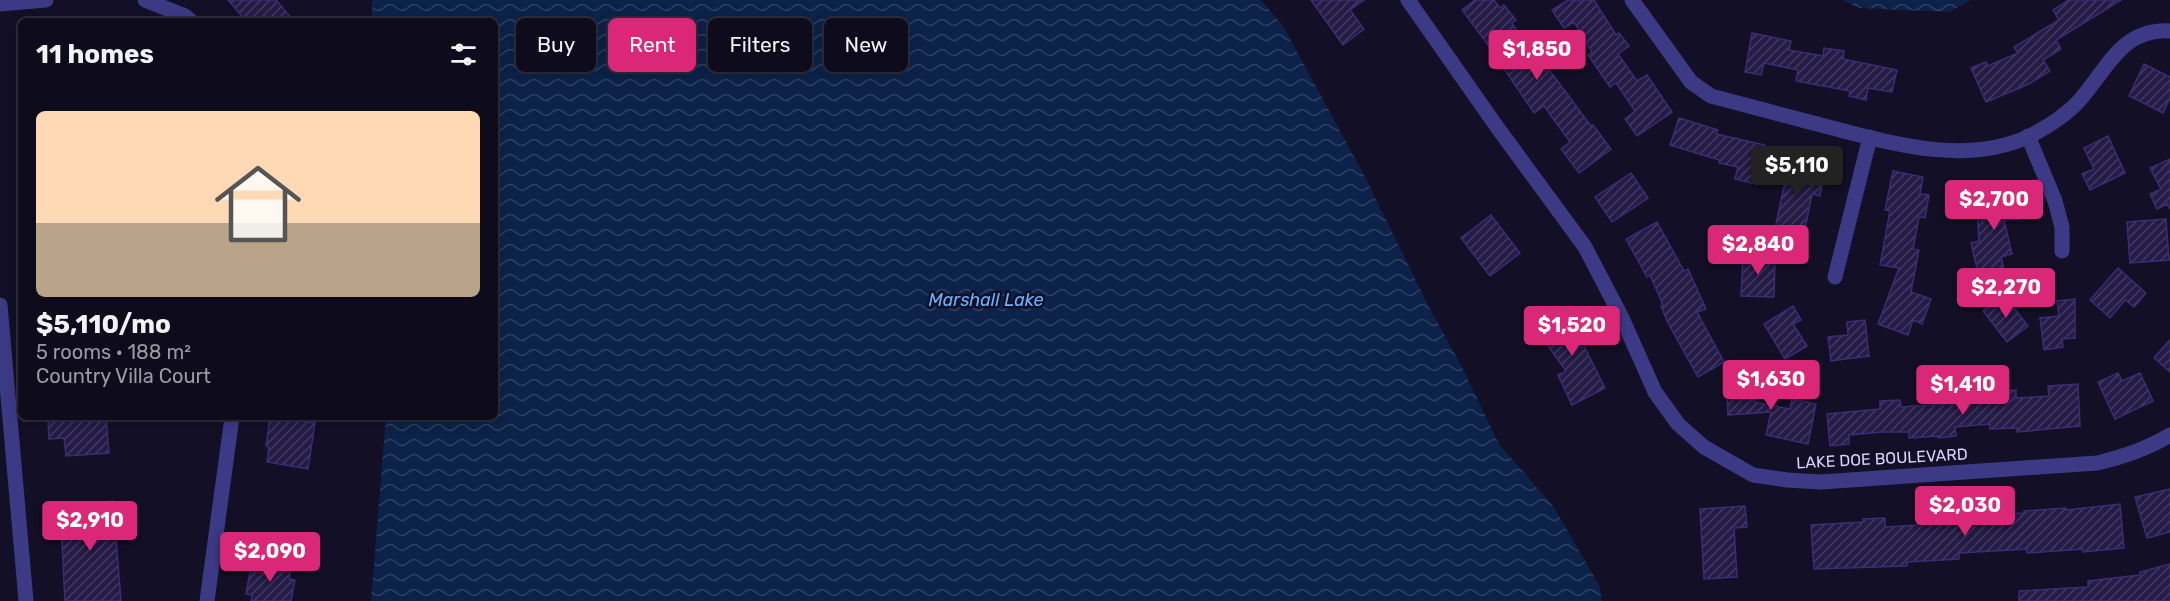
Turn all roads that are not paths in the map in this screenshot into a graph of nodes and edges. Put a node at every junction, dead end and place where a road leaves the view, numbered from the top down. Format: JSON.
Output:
{"nodes":[{"id":1,"x":46,"y":0,"type":"edge"},
{"id":2,"x":145,"y":0,"type":"edge"},
{"id":3,"x":1408,"y":0,"type":"edge"},
{"id":4,"x":1632,"y":0,"type":"edge"},
{"id":5,"x":0,"y":4,"type":"edge"},
{"id":6,"x":187,"y":18,"type":"edge"},
{"id":7,"x":2170,"y":31,"type":"edge"},
{"id":8,"x":2028,"y":136,"type":"junction"},
{"id":9,"x":1870,"y":137,"type":"junction"},
{"id":10,"x":2062,"y":251,"type":"dead end"},
{"id":11,"x":1835,"y":277,"type":"dead end"},
{"id":12,"x":0,"y":305,"type":"edge"},
{"id":13,"x":232,"y":420,"type":"edge"},
{"id":14,"x":2170,"y":435,"type":"edge"},
{"id":15,"x":26,"y":601,"type":"edge"},
{"id":16,"x":207,"y":601,"type":"edge"}],
"edges":[{"from":1,"to":5,"type":"street"},
{"from":2,"to":6,"type":"street"},
{"from":3,"to":14,"type":"street","name":"LAKE DOE BOULEVARD"},
{"from":4,"to":9,"type":"street"},
{"from":7,"to":8,"type":"street"},
{"from":8,"to":9,"type":"street"},
{"from":8,"to":10,"type":"street"},
{"from":9,"to":11,"type":"street"},
{"from":12,"to":15,"type":"street"},
{"from":13,"to":16,"type":"street"}]}
